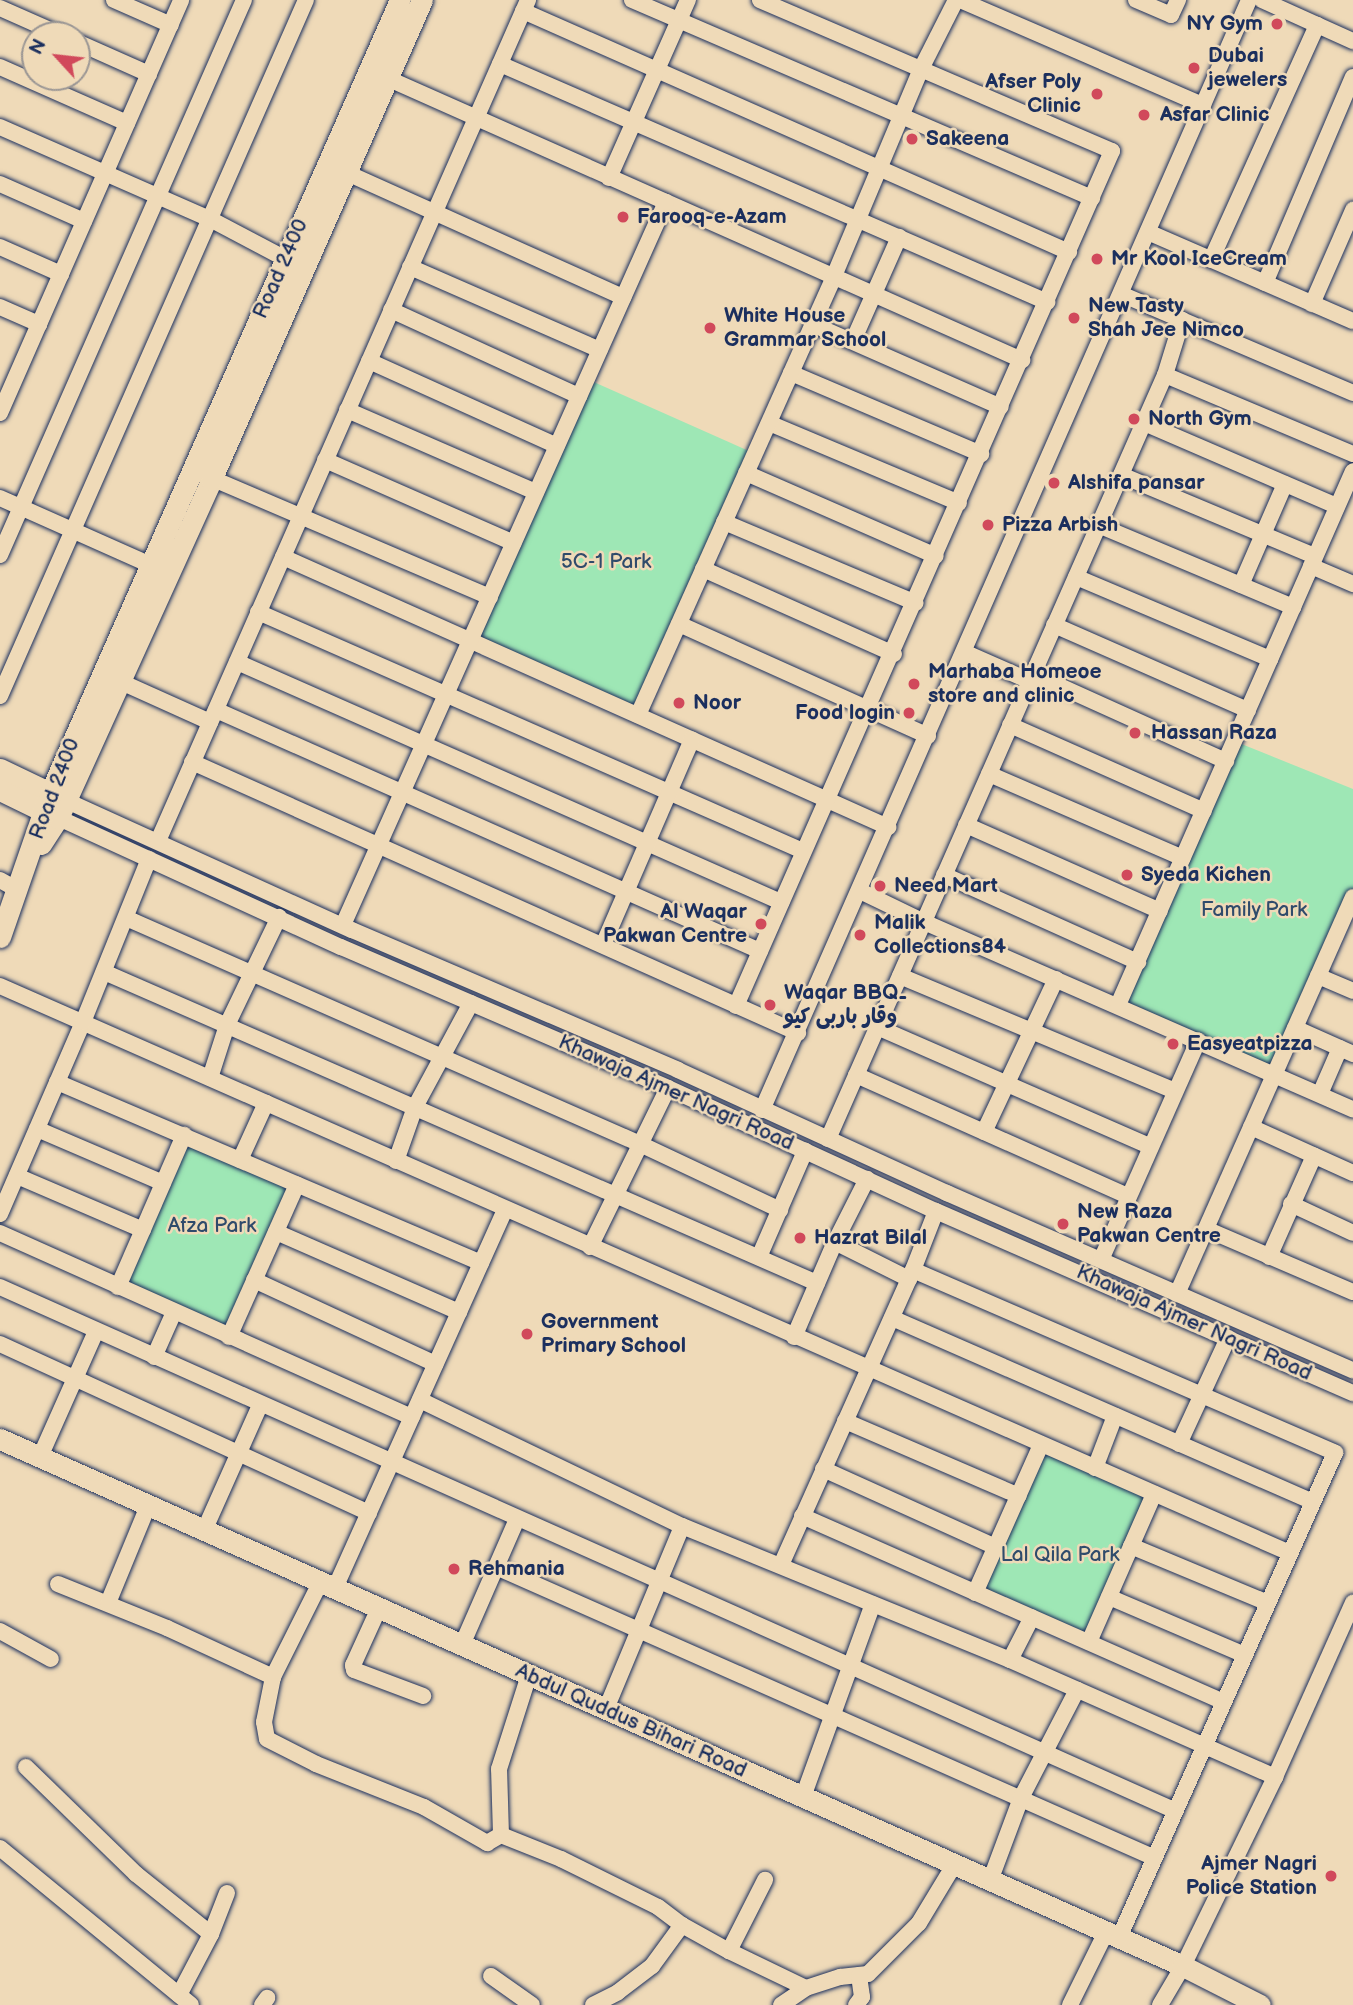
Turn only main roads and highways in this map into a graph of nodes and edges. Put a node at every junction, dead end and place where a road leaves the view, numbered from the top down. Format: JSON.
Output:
{"nodes":[{"id":1,"x":400,"y":0,"type":"edge"},
{"id":2,"x":422,"y":0,"type":"edge"},
{"id":3,"x":111,"y":677,"type":"junction"},
{"id":4,"x":0,"y":769,"type":"edge"},
{"id":5,"x":0,"y":790,"type":"edge"},
{"id":6,"x":54,"y":805,"type":"junction"},
{"id":7,"x":9,"y":885,"type":"edge"},
{"id":8,"x":0,"y":937,"type":"edge"},
{"id":9,"x":0,"y":1439,"type":"edge"},
{"id":10,"x":1260,"y":2005,"type":"edge"}],
"edges":[{"from":1,"to":3,"type":"main road","name":"Road 2400"},
{"from":2,"to":3,"type":"main road","name":"Road 2400"},
{"from":3,"to":6,"type":"main road","name":"Road 2400"},
{"from":4,"to":6,"type":"main road","name":"Khawaja Ajmer Nagri Road"},
{"from":5,"to":6,"type":"main road","name":"Khawaja Ajmer Nagri Road"},
{"from":6,"to":7,"type":"main road","name":"Road 2400"},
{"from":7,"to":8,"type":"main road","name":"Road 2400"},
{"from":9,"to":10,"type":"main road","name":"Abdul Quddus Bihari Road"}]}
